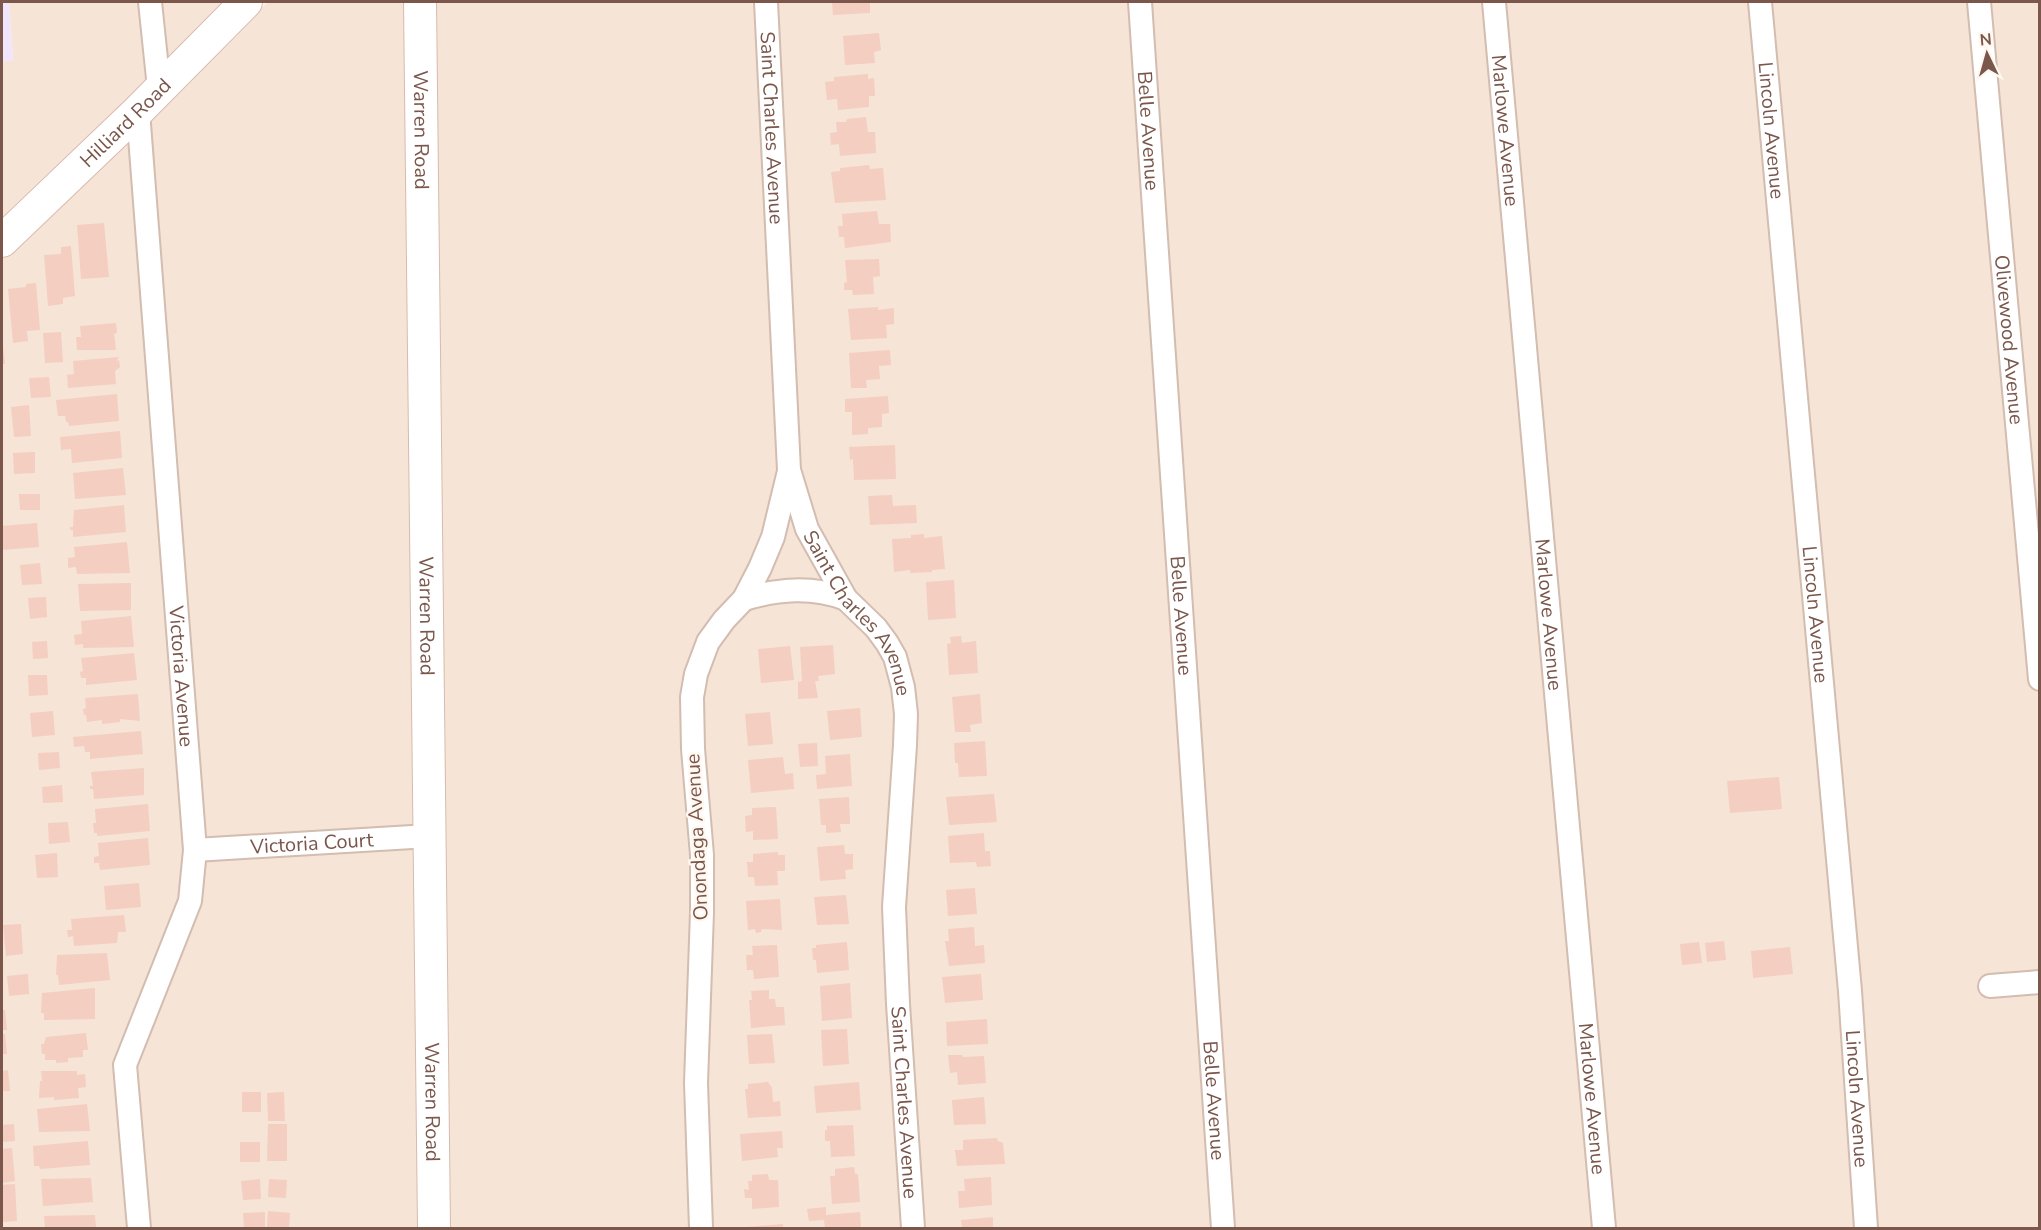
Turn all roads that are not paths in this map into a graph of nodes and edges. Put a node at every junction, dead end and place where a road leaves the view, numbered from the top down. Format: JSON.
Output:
{"nodes":[{"id":1,"x":150,"y":2,"type":"edge"},
{"id":2,"x":246,"y":2,"type":"edge"},
{"id":3,"x":420,"y":2,"type":"edge"},
{"id":4,"x":766,"y":2,"type":"edge"},
{"id":5,"x":1140,"y":2,"type":"edge"},
{"id":6,"x":1494,"y":2,"type":"edge"},
{"id":7,"x":1760,"y":2,"type":"edge"},
{"id":8,"x":1979,"y":2,"type":"edge"},
{"id":9,"x":149,"y":100,"type":"junction"},
{"id":10,"x":2,"y":241,"type":"edge"},
{"id":11,"x":789,"y":470,"type":"junction"},
{"id":12,"x":744,"y":599,"type":"junction"},
{"id":13,"x":846,"y":599,"type":"junction"},
{"id":14,"x":2040,"y":679,"type":"edge"},
{"id":15,"x":429,"y":836,"type":"junction"},
{"id":16,"x":195,"y":850,"type":"junction"},
{"id":17,"x":2040,"y":982,"type":"edge"},
{"id":18,"x":1990,"y":986,"type":"dead end"},
{"id":19,"x":139,"y":1228,"type":"edge"},
{"id":20,"x":434,"y":1228,"type":"edge"},
{"id":21,"x":700,"y":1228,"type":"edge"},
{"id":22,"x":913,"y":1228,"type":"edge"},
{"id":23,"x":1223,"y":1228,"type":"edge"},
{"id":24,"x":1605,"y":1228,"type":"edge"},
{"id":25,"x":1866,"y":1228,"type":"edge"}],
"edges":[{"from":1,"to":9,"type":"street","name":"Victoria Avenue"},
{"from":2,"to":9,"type":"main road","name":"Hilliard Road"},
{"from":3,"to":15,"type":"main road","name":"Warren Road"},
{"from":4,"to":11,"type":"street","name":"Saint Charles Avenue"},
{"from":5,"to":23,"type":"street","name":"Belle Avenue"},
{"from":6,"to":24,"type":"street","name":"Marlowe Avenue"},
{"from":7,"to":25,"type":"street","name":"Lincoln Avenue"},
{"from":8,"to":14,"type":"street","name":"Olivewood Avenue"},
{"from":9,"to":10,"type":"main road","name":"Hilliard Road"},
{"from":9,"to":16,"type":"street","name":"Victoria Avenue"},
{"from":11,"to":12,"type":"street","name":"Onondaga Avenue"},
{"from":11,"to":13,"type":"street","name":"Saint Charles Avenue"},
{"from":12,"to":13,"type":"street"},
{"from":12,"to":21,"type":"street","name":"Onondaga Avenue"},
{"from":13,"to":22,"type":"street","name":"Saint Charles Avenue"},
{"from":15,"to":16,"type":"street","name":"Victoria Court"},
{"from":15,"to":20,"type":"main road","name":"Warren Road"},
{"from":16,"to":19,"type":"street","name":"Victoria Avenue"},
{"from":17,"to":18,"type":"street"}]}
